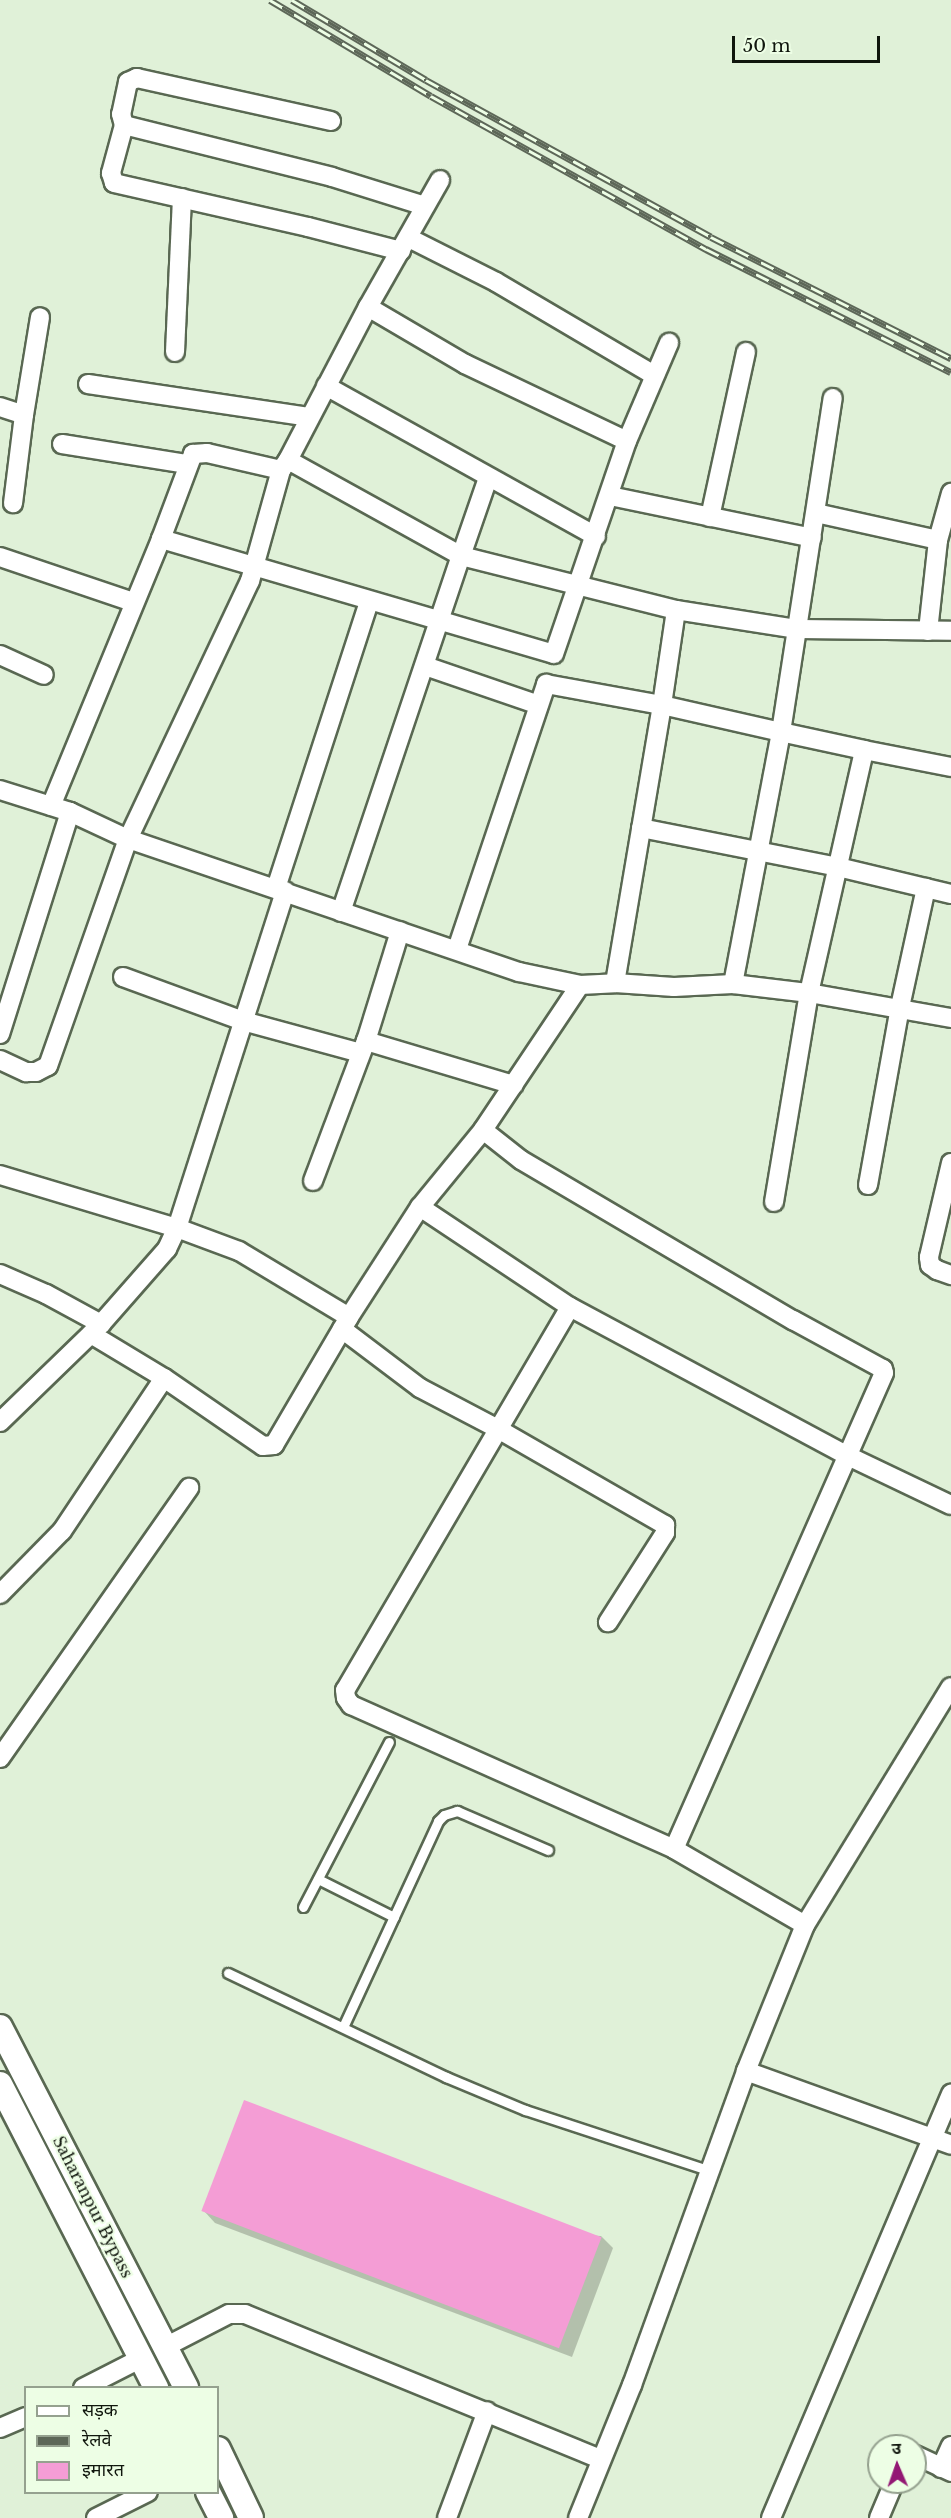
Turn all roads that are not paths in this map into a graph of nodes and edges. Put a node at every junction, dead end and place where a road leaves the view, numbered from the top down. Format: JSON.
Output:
{"nodes":[{"id":1,"x":331,"y":122,"type":"dead end"},
{"id":2,"x":124,"y":125,"type":"junction"},
{"id":3,"x":440,"y":180,"type":"dead end"},
{"id":4,"x":182,"y":198,"type":"junction"},
{"id":5,"x":425,"y":206,"type":"junction"},
{"id":6,"x":405,"y":244,"type":"junction"},
{"id":7,"x":368,"y":307,"type":"junction"},
{"id":8,"x":40,"y":317,"type":"dead end"},
{"id":9,"x":669,"y":344,"type":"dead end"},
{"id":10,"x":174,"y":352,"type":"dead end"},
{"id":11,"x":746,"y":352,"type":"dead end"},
{"id":12,"x":654,"y":375,"type":"junction"},
{"id":13,"x":88,"y":384,"type":"dead end"},
{"id":14,"x":326,"y":386,"type":"junction"},
{"id":15,"x":833,"y":398,"type":"dead end"},
{"id":16,"x":0,"y":406,"type":"edge"},
{"id":17,"x":24,"y":415,"type":"junction"},
{"id":18,"x":309,"y":417,"type":"junction"},
{"id":19,"x":627,"y":441,"type":"junction"},
{"id":20,"x":62,"y":444,"type":"dead end"},
{"id":21,"x":187,"y":464,"type":"junction"},
{"id":22,"x":284,"y":465,"type":"junction"},
{"id":23,"x":488,"y":478,"type":"junction"},
{"id":24,"x":951,"y":493,"type":"edge"},
{"id":25,"x":610,"y":496,"type":"junction"},
{"id":26,"x":13,"y":503,"type":"dead end"},
{"id":27,"x":816,"y":513,"type":"junction"},
{"id":28,"x":710,"y":517,"type":"junction"},
{"id":29,"x":596,"y":536,"type":"junction"},
{"id":30,"x":812,"y":538,"type":"junction"},
{"id":31,"x":161,"y":539,"type":"junction"},
{"id":32,"x":938,"y":540,"type":"junction"},
{"id":33,"x":461,"y":556,"type":"junction"},
{"id":34,"x":0,"y":557,"type":"edge"},
{"id":35,"x":255,"y":567,"type":"junction"},
{"id":36,"x":578,"y":585,"type":"junction"},
{"id":37,"x":369,"y":601,"type":"junction"},
{"id":38,"x":133,"y":602,"type":"junction"},
{"id":39,"x":676,"y":610,"type":"junction"},
{"id":40,"x":439,"y":623,"type":"junction"},
{"id":41,"x":798,"y":629,"type":"junction"},
{"id":42,"x":928,"y":631,"type":"junction"},
{"id":43,"x":951,"y":631,"type":"edge"},
{"id":44,"x":554,"y":654,"type":"junction"},
{"id":45,"x":0,"y":655,"type":"edge"},
{"id":46,"x":425,"y":666,"type":"junction"},
{"id":47,"x":44,"y":675,"type":"dead end"},
{"id":48,"x":546,"y":684,"type":"junction"},
{"id":49,"x":538,"y":705,"type":"junction"},
{"id":50,"x":662,"y":705,"type":"junction"},
{"id":51,"x":781,"y":732,"type":"junction"},
{"id":52,"x":864,"y":750,"type":"junction"},
{"id":53,"x":951,"y":767,"type":"edge"},
{"id":54,"x":1,"y":794,"type":"edge"},
{"id":55,"x":51,"y":806,"type":"junction"},
{"id":56,"x":70,"y":812,"type":"junction"},
{"id":57,"x":641,"y":828,"type":"junction"},
{"id":58,"x":128,"y":839,"type":"junction"},
{"id":59,"x":757,"y":852,"type":"junction"},
{"id":60,"x":838,"y":867,"type":"junction"},
{"id":61,"x":926,"y":888,"type":"junction"},
{"id":62,"x":280,"y":889,"type":"junction"},
{"id":63,"x":951,"y":894,"type":"edge"},
{"id":64,"x":341,"y":912,"type":"junction"},
{"id":65,"x":400,"y":931,"type":"junction"},
{"id":66,"x":457,"y":949,"type":"junction"},
{"id":67,"x":123,"y":977,"type":"dead end"},
{"id":68,"x":615,"y":983,"type":"junction"},
{"id":69,"x":733,"y":984,"type":"junction"},
{"id":70,"x":580,"y":985,"type":"junction"},
{"id":71,"x":809,"y":993,"type":"junction"},
{"id":72,"x":900,"y":1007,"type":"junction"},
{"id":73,"x":951,"y":1018,"type":"edge"},
{"id":74,"x":243,"y":1022,"type":"junction"},
{"id":75,"x":0,"y":1033,"type":"edge"},
{"id":76,"x":363,"y":1047,"type":"junction"},
{"id":77,"x":0,"y":1060,"type":"edge"},
{"id":78,"x":514,"y":1085,"type":"junction"},
{"id":79,"x":483,"y":1130,"type":"junction"},
{"id":80,"x":951,"y":1163,"type":"edge"},
{"id":81,"x":0,"y":1175,"type":"edge"},
{"id":82,"x":313,"y":1181,"type":"dead end"},
{"id":83,"x":868,"y":1185,"type":"dead end"},
{"id":84,"x":774,"y":1202,"type":"dead end"},
{"id":85,"x":420,"y":1207,"type":"junction"},
{"id":86,"x":177,"y":1228,"type":"junction"},
{"id":87,"x":0,"y":1274,"type":"edge"},
{"id":88,"x":951,"y":1275,"type":"edge"},
{"id":89,"x":570,"y":1307,"type":"junction"},
{"id":90,"x":346,"y":1323,"type":"junction"},
{"id":91,"x":96,"y":1329,"type":"junction"},
{"id":92,"x":164,"y":1378,"type":"junction"},
{"id":93,"x":0,"y":1422,"type":"edge"},
{"id":94,"x":498,"y":1429,"type":"junction"},
{"id":95,"x":846,"y":1455,"type":"junction"},
{"id":96,"x":189,"y":1488,"type":"dead end"},
{"id":97,"x":951,"y":1505,"type":"edge"},
{"id":98,"x":0,"y":1594,"type":"edge"},
{"id":99,"x":608,"y":1622,"type":"dead end"},
{"id":100,"x":951,"y":1687,"type":"edge"},
{"id":101,"x":389,"y":1742,"type":"dead end"},
{"id":102,"x":0,"y":1758,"type":"edge"},
{"id":103,"x":674,"y":1849,"type":"junction"},
{"id":104,"x":548,"y":1850,"type":"dead end"},
{"id":105,"x":318,"y":1879,"type":"junction"},
{"id":106,"x":303,"y":1907,"type":"dead end"},
{"id":107,"x":394,"y":1917,"type":"junction"},
{"id":108,"x":805,"y":1925,"type":"junction"},
{"id":109,"x":228,"y":1973,"type":"dead end"},
{"id":110,"x":343,"y":2026,"type":"junction"},
{"id":111,"x":0,"y":2027,"type":"edge"},
{"id":112,"x":746,"y":2072,"type":"junction"},
{"id":113,"x":0,"y":2084,"type":"edge"},
{"id":114,"x":951,"y":2094,"type":"edge"},
{"id":115,"x":934,"y":2138,"type":"junction"},
{"id":116,"x":951,"y":2145,"type":"edge"},
{"id":117,"x":710,"y":2171,"type":"junction"},
{"id":118,"x":165,"y":2347,"type":"junction"},
{"id":119,"x":142,"y":2358,"type":"junction"},
{"id":120,"x":87,"y":2386,"type":"edge"},
{"id":121,"x":155,"y":2386,"type":"edge"},
{"id":122,"x":185,"y":2386,"type":"edge"},
{"id":123,"x":487,"y":2410,"type":"junction"},
{"id":124,"x":24,"y":2418,"type":"edge"},
{"id":125,"x":0,"y":2428,"type":"edge"},
{"id":126,"x":951,"y":2446,"type":"edge"},
{"id":127,"x":219,"y":2452,"type":"edge"},
{"id":128,"x":602,"y":2459,"type":"junction"},
{"id":129,"x":927,"y":2461,"type":"edge"},
{"id":130,"x":946,"y":2470,"type":"edge"},
{"id":131,"x":146,"y":2494,"type":"edge"},
{"id":132,"x":209,"y":2494,"type":"edge"},
{"id":133,"x":889,"y":2494,"type":"edge"},
{"id":134,"x":96,"y":2518,"type":"edge"},
{"id":135,"x":221,"y":2518,"type":"edge"},
{"id":136,"x":251,"y":2518,"type":"edge"},
{"id":137,"x":447,"y":2518,"type":"edge"},
{"id":138,"x":578,"y":2518,"type":"edge"},
{"id":139,"x":771,"y":2518,"type":"edge"},
{"id":140,"x":879,"y":2518,"type":"edge"}],
"edges":[{"from":1,"to":2,"type":"street"},
{"from":2,"to":4,"type":"street"},
{"from":2,"to":5,"type":"street"},
{"from":3,"to":5,"type":"street"},
{"from":4,"to":6,"type":"street"},
{"from":4,"to":10,"type":"street"},
{"from":5,"to":6,"type":"street"},
{"from":6,"to":7,"type":"street"},
{"from":6,"to":12,"type":"street"},
{"from":7,"to":14,"type":"street"},
{"from":7,"to":19,"type":"street"},
{"from":8,"to":17,"type":"street"},
{"from":9,"to":12,"type":"street"},
{"from":11,"to":28,"type":"street"},
{"from":12,"to":19,"type":"street"},
{"from":13,"to":18,"type":"street"},
{"from":14,"to":18,"type":"street"},
{"from":14,"to":23,"type":"street"},
{"from":15,"to":27,"type":"street"},
{"from":16,"to":17,"type":"street"},
{"from":17,"to":26,"type":"street"},
{"from":18,"to":22,"type":"street"},
{"from":19,"to":25,"type":"street"},
{"from":20,"to":21,"type":"street"},
{"from":21,"to":22,"type":"street"},
{"from":21,"to":31,"type":"street"},
{"from":22,"to":33,"type":"street"},
{"from":22,"to":35,"type":"street"},
{"from":23,"to":29,"type":"street"},
{"from":23,"to":33,"type":"street"},
{"from":24,"to":32,"type":"street"},
{"from":25,"to":28,"type":"street"},
{"from":25,"to":29,"type":"street"},
{"from":27,"to":30,"type":"street"},
{"from":27,"to":32,"type":"street"},
{"from":28,"to":30,"type":"street"},
{"from":29,"to":36,"type":"street"},
{"from":30,"to":41,"type":"street"},
{"from":31,"to":35,"type":"street"},
{"from":31,"to":38,"type":"street"},
{"from":32,"to":42,"type":"street"},
{"from":33,"to":36,"type":"street"},
{"from":33,"to":40,"type":"street"},
{"from":34,"to":38,"type":"street"},
{"from":35,"to":37,"type":"street"},
{"from":35,"to":58,"type":"street"},
{"from":36,"to":39,"type":"street"},
{"from":36,"to":44,"type":"street"},
{"from":37,"to":40,"type":"street"},
{"from":37,"to":62,"type":"street"},
{"from":38,"to":55,"type":"street"},
{"from":39,"to":41,"type":"street"},
{"from":39,"to":50,"type":"street"},
{"from":40,"to":44,"type":"street"},
{"from":40,"to":46,"type":"street"},
{"from":41,"to":42,"type":"street"},
{"from":41,"to":51,"type":"street"},
{"from":42,"to":43,"type":"street"},
{"from":44,"to":48,"type":"street"},
{"from":45,"to":47,"type":"street"},
{"from":46,"to":49,"type":"street"},
{"from":46,"to":64,"type":"street"},
{"from":48,"to":49,"type":"street"},
{"from":48,"to":50,"type":"street"},
{"from":49,"to":66,"type":"street"},
{"from":50,"to":51,"type":"street"},
{"from":50,"to":57,"type":"street"},
{"from":51,"to":52,"type":"street"},
{"from":51,"to":59,"type":"street"},
{"from":52,"to":53,"type":"street"},
{"from":52,"to":60,"type":"street"},
{"from":54,"to":55,"type":"street"},
{"from":55,"to":56,"type":"street"},
{"from":56,"to":58,"type":"street"},
{"from":56,"to":75,"type":"street"},
{"from":57,"to":59,"type":"street"},
{"from":57,"to":68,"type":"street"},
{"from":58,"to":62,"type":"street"},
{"from":58,"to":77,"type":"street"},
{"from":59,"to":60,"type":"street"},
{"from":59,"to":69,"type":"street"},
{"from":60,"to":61,"type":"street"},
{"from":60,"to":71,"type":"street"},
{"from":61,"to":63,"type":"street"},
{"from":61,"to":72,"type":"street"},
{"from":62,"to":64,"type":"street"},
{"from":62,"to":74,"type":"street"},
{"from":64,"to":65,"type":"street"},
{"from":65,"to":66,"type":"street"},
{"from":65,"to":76,"type":"street"},
{"from":66,"to":70,"type":"street"},
{"from":67,"to":74,"type":"street"},
{"from":68,"to":69,"type":"street"},
{"from":68,"to":70,"type":"street"},
{"from":69,"to":71,"type":"street"},
{"from":70,"to":78,"type":"street"},
{"from":71,"to":72,"type":"street"},
{"from":71,"to":84,"type":"street"},
{"from":72,"to":73,"type":"street"},
{"from":72,"to":83,"type":"street"},
{"from":74,"to":76,"type":"street"},
{"from":74,"to":86,"type":"street"},
{"from":76,"to":78,"type":"street"},
{"from":76,"to":82,"type":"street"},
{"from":78,"to":79,"type":"street"},
{"from":79,"to":85,"type":"street"},
{"from":79,"to":95,"type":"street"},
{"from":80,"to":88,"type":"street"},
{"from":81,"to":86,"type":"street"},
{"from":85,"to":89,"type":"street"},
{"from":85,"to":90,"type":"street"},
{"from":86,"to":90,"type":"street"},
{"from":86,"to":91,"type":"street"},
{"from":87,"to":91,"type":"street"},
{"from":89,"to":94,"type":"street"},
{"from":89,"to":95,"type":"street"},
{"from":90,"to":92,"type":"street"},
{"from":90,"to":94,"type":"street"},
{"from":91,"to":92,"type":"street"},
{"from":91,"to":93,"type":"street"},
{"from":92,"to":98,"type":"street"},
{"from":94,"to":99,"type":"street"},
{"from":94,"to":103,"type":"street"},
{"from":95,"to":97,"type":"street"},
{"from":95,"to":103,"type":"street"},
{"from":96,"to":102,"type":"street"},
{"from":100,"to":108,"type":"street"},
{"from":101,"to":105,"type":"lane"},
{"from":103,"to":108,"type":"street"},
{"from":104,"to":107,"type":"lane"},
{"from":105,"to":106,"type":"lane"},
{"from":105,"to":107,"type":"lane"},
{"from":107,"to":110,"type":"lane"},
{"from":108,"to":112,"type":"street"},
{"from":109,"to":110,"type":"lane"},
{"from":110,"to":117,"type":"lane"},
{"from":111,"to":118,"type":"main road","name":"Saharanpur Bypass"},
{"from":112,"to":115,"type":"street"},
{"from":112,"to":117,"type":"street"},
{"from":113,"to":119,"type":"main road"},
{"from":114,"to":115,"type":"street"},
{"from":115,"to":116,"type":"street"},
{"from":115,"to":139,"type":"street"},
{"from":117,"to":128,"type":"street"},
{"from":118,"to":122,"type":"main road","name":"Saharanpur Bypass"},
{"from":118,"to":123,"type":"street"},
{"from":119,"to":120,"type":"street"},
{"from":119,"to":121,"type":"main road"},
{"from":123,"to":128,"type":"street"},
{"from":123,"to":137,"type":"street"},
{"from":124,"to":125,"type":"street"},
{"from":126,"to":130,"type":"street"},
{"from":127,"to":136,"type":"main road"},
{"from":128,"to":138,"type":"street"},
{"from":129,"to":130,"type":"street"},
{"from":131,"to":134,"type":"street"},
{"from":132,"to":135,"type":"main road"},
{"from":133,"to":140,"type":"street"}]}
